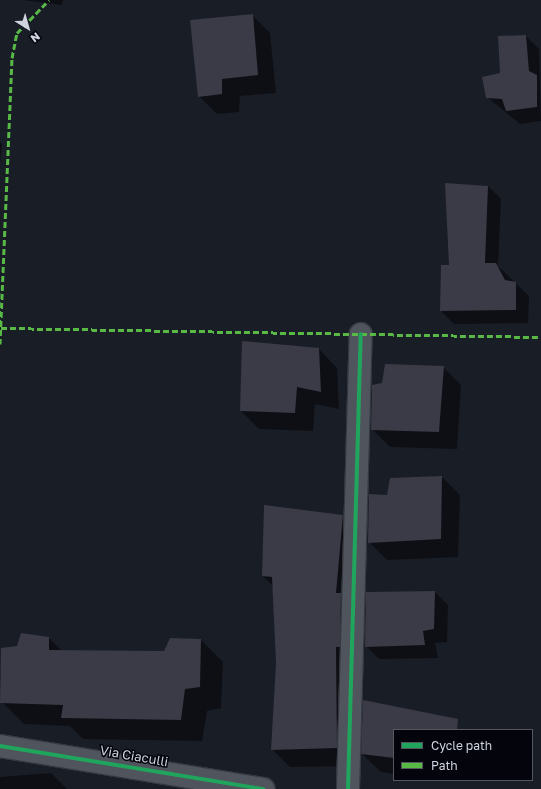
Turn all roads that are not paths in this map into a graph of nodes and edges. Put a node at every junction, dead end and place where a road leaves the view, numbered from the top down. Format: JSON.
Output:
{"nodes":[{"id":1,"x":361,"y":334,"type":"dead end"},
{"id":2,"x":0,"y":746,"type":"edge"},
{"id":3,"x":264,"y":789,"type":"edge"},
{"id":4,"x":348,"y":789,"type":"edge"}],
"edges":[{"from":1,"to":4,"type":"street"},
{"from":2,"to":3,"type":"street","name":"Via Ciaculli"}]}
